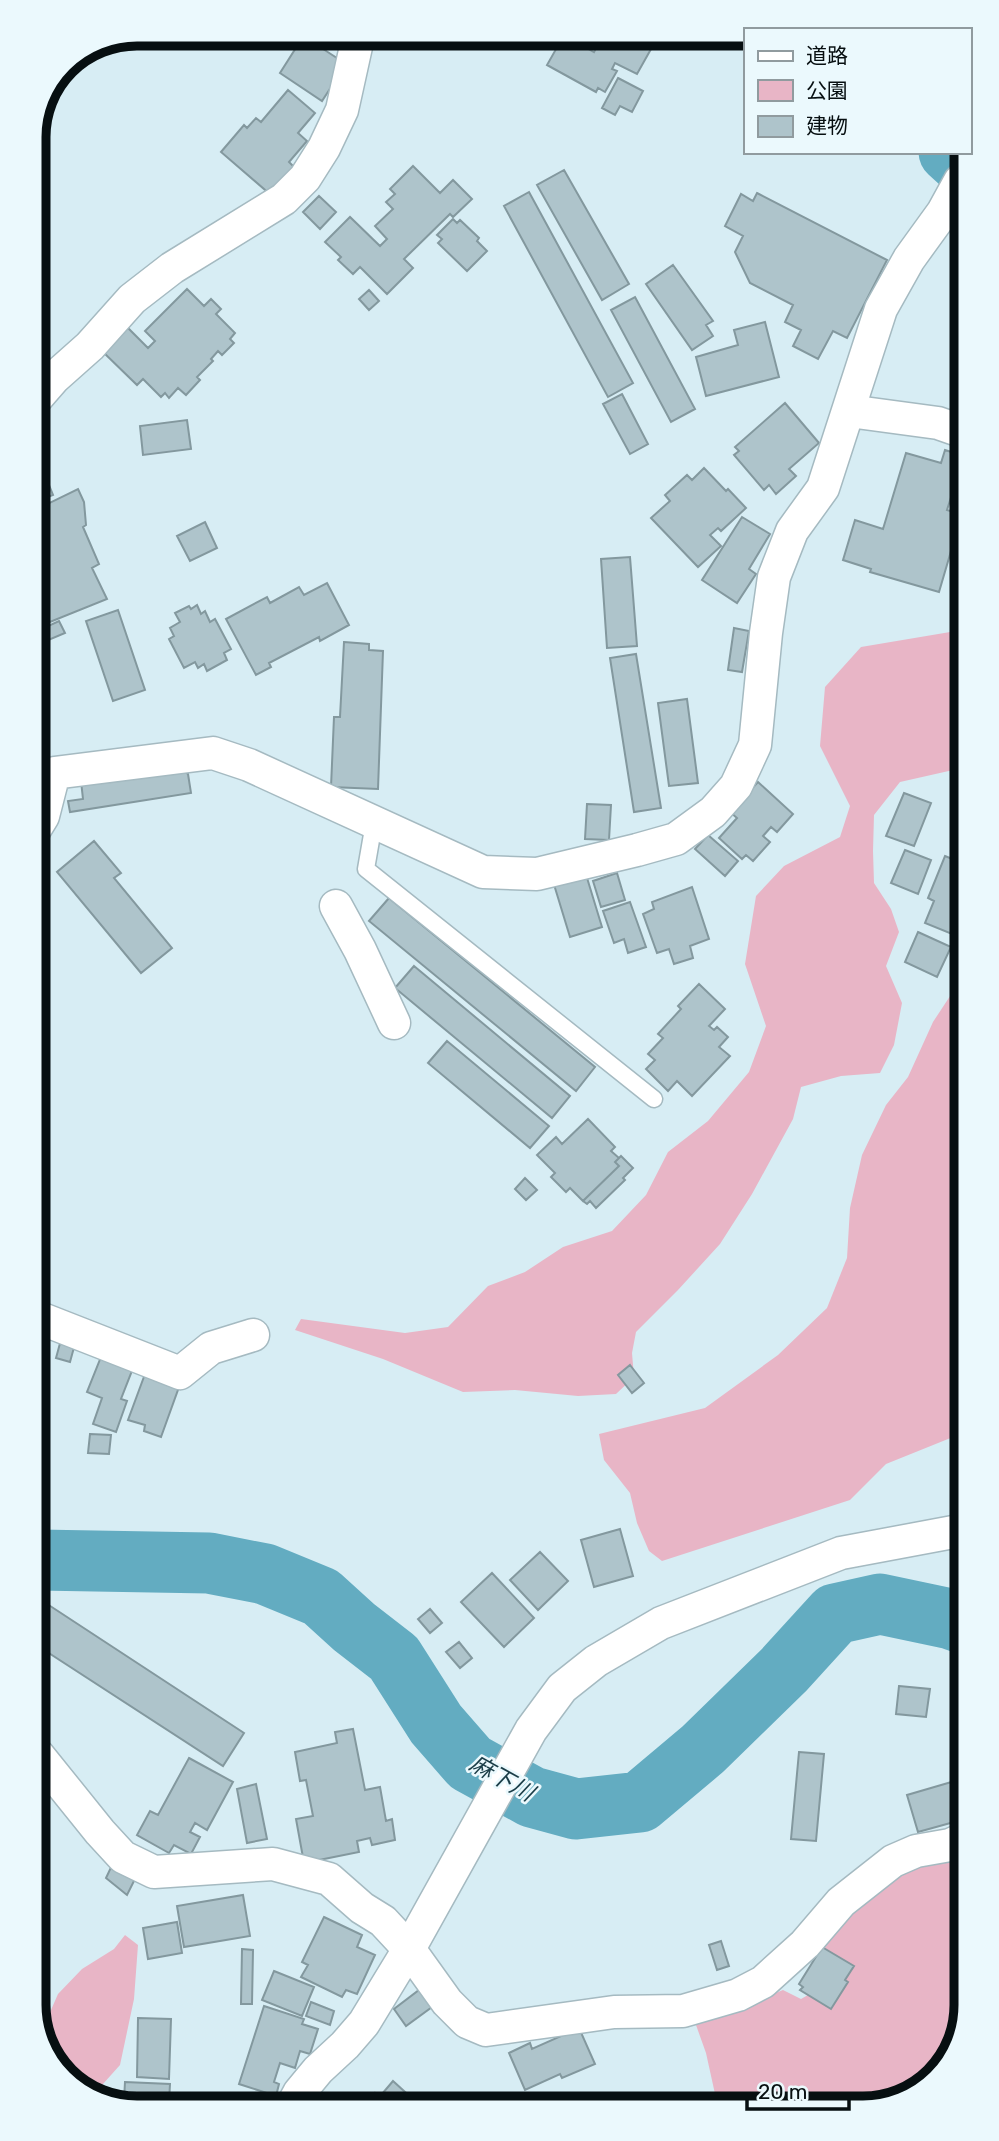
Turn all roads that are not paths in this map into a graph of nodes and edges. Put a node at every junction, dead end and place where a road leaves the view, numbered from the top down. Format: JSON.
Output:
{"nodes":[{"id":1,"x":356,"y":46,"type":"edge"},
{"id":2,"x":954,"y":192,"type":"edge"},
{"id":3,"x":46,"y":387,"type":"edge"},
{"id":4,"x":849,"y":411,"type":"junction"},
{"id":5,"x":954,"y":428,"type":"edge"},
{"id":6,"x":46,"y":771,"type":"edge"},
{"id":7,"x":374,"y":823,"type":"junction"},
{"id":8,"x":336,"y":906,"type":"dead end"},
{"id":9,"x":394,"y":1024,"type":"dead end"},
{"id":10,"x":654,"y":1099,"type":"dead end"},
{"id":11,"x":46,"y":1321,"type":"edge"},
{"id":12,"x":253,"y":1335,"type":"dead end"},
{"id":13,"x":954,"y":1532,"type":"edge"},
{"id":14,"x":46,"y":1765,"type":"edge"},
{"id":15,"x":954,"y":1843,"type":"edge"},
{"id":16,"x":410,"y":1949,"type":"junction"},
{"id":17,"x":298,"y":2095,"type":"edge"}],
"edges":[{"from":1,"to":3,"type":"street"},
{"from":2,"to":4,"type":"street"},
{"from":4,"to":5,"type":"street"},
{"from":4,"to":7,"type":"street"},
{"from":6,"to":7,"type":"street"},
{"from":7,"to":10,"type":"lane"},
{"from":8,"to":9,"type":"street"},
{"from":11,"to":12,"type":"street"},
{"from":13,"to":16,"type":"street"},
{"from":14,"to":16,"type":"street"},
{"from":15,"to":16,"type":"street"},
{"from":16,"to":17,"type":"street"}]}
